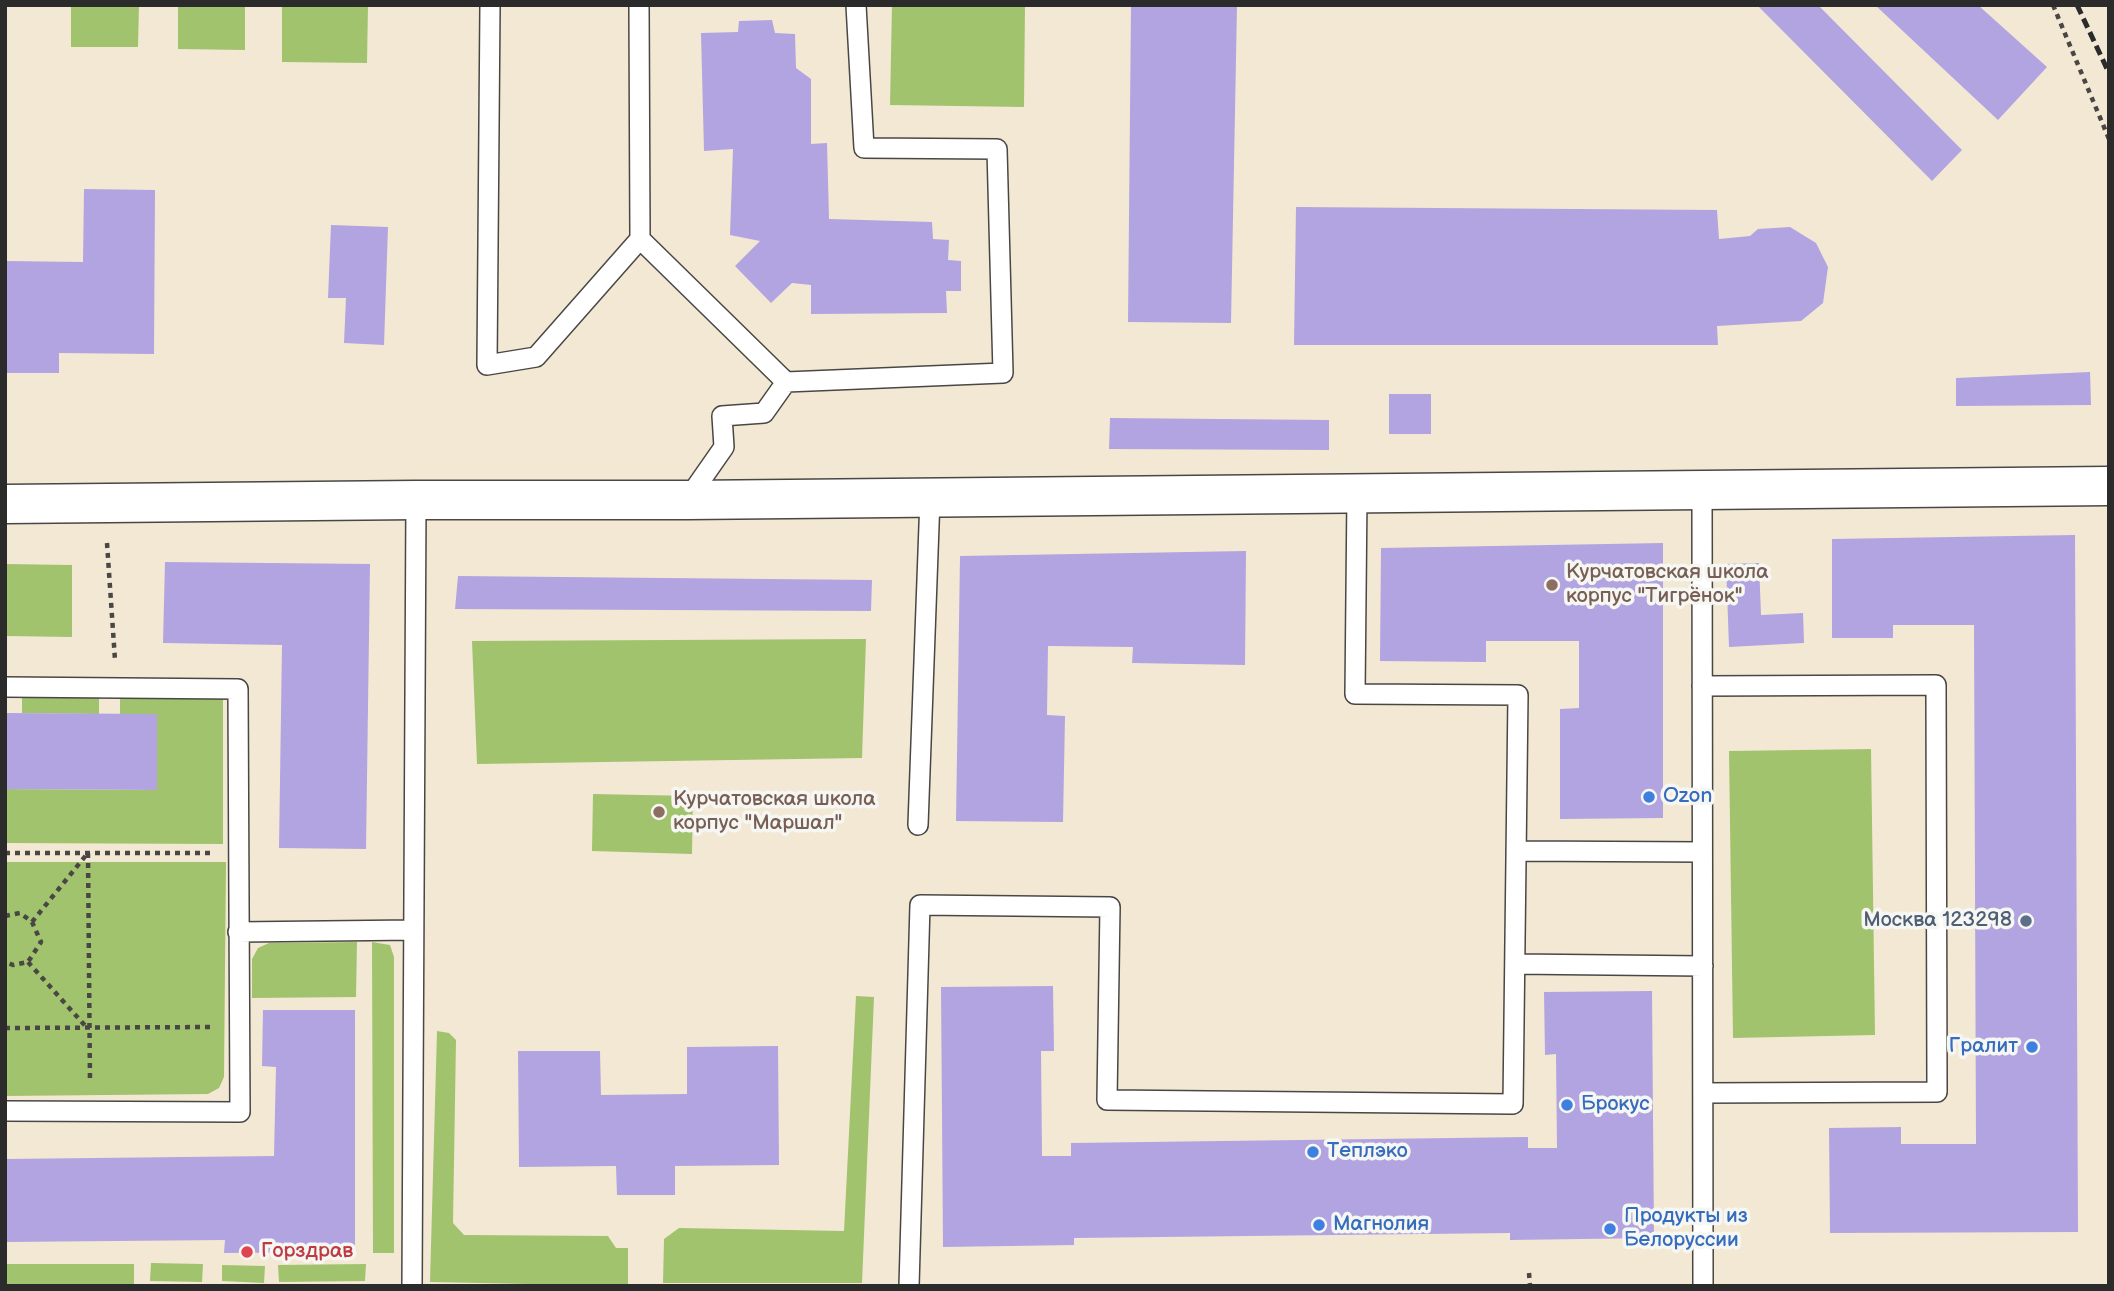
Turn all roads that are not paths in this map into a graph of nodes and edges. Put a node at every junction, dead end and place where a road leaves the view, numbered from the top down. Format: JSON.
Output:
{"nodes":[{"id":1,"x":490,"y":5,"type":"edge"},
{"id":2,"x":639,"y":5,"type":"edge"},
{"id":3,"x":856,"y":5,"type":"edge"},
{"id":4,"x":640,"y":239,"type":"junction"},
{"id":5,"x":786,"y":382,"type":"junction"},
{"id":6,"x":2109,"y":486,"type":"edge"},
{"id":7,"x":1702,"y":491,"type":"junction"},
{"id":8,"x":1357,"y":494,"type":"junction"},
{"id":9,"x":930,"y":498,"type":"junction"},
{"id":10,"x":416,"y":500,"type":"junction"},
{"id":11,"x":687,"y":500,"type":"junction"},
{"id":12,"x":5,"y":504,"type":"edge"},
{"id":13,"x":1702,"y":686,"type":"junction"},
{"id":14,"x":5,"y":687,"type":"edge"},
{"id":15,"x":918,"y":825,"type":"dead end"},
{"id":16,"x":1516,"y":851,"type":"junction"},
{"id":17,"x":1702,"y":852,"type":"junction"},
{"id":18,"x":413,"y":930,"type":"junction"},
{"id":19,"x":238,"y":932,"type":"junction"},
{"id":20,"x":1515,"y":964,"type":"junction"},
{"id":21,"x":1703,"y":966,"type":"junction"},
{"id":22,"x":1703,"y":1093,"type":"junction"},
{"id":23,"x":5,"y":1111,"type":"edge"},
{"id":24,"x":412,"y":1286,"type":"edge"},
{"id":25,"x":909,"y":1286,"type":"edge"},
{"id":26,"x":1703,"y":1286,"type":"edge"}],
"edges":[{"from":1,"to":4,"type":"lane"},
{"from":2,"to":4,"type":"lane"},
{"from":3,"to":5,"type":"lane"},
{"from":4,"to":5,"type":"lane"},
{"from":5,"to":11,"type":"lane"},
{"from":6,"to":7,"type":"street"},
{"from":7,"to":8,"type":"street"},
{"from":7,"to":13,"type":"lane"},
{"from":8,"to":9,"type":"street"},
{"from":8,"to":16,"type":"lane"},
{"from":9,"to":11,"type":"street"},
{"from":9,"to":15,"type":"lane"},
{"from":10,"to":11,"type":"street"},
{"from":10,"to":12,"type":"street"},
{"from":10,"to":18,"type":"lane"},
{"from":13,"to":17,"type":"lane"},
{"from":13,"to":22,"type":"lane"},
{"from":14,"to":19,"type":"lane"},
{"from":16,"to":17,"type":"lane"},
{"from":16,"to":20,"type":"lane"},
{"from":17,"to":21,"type":"lane"},
{"from":18,"to":19,"type":"lane"},
{"from":18,"to":24,"type":"lane"},
{"from":19,"to":23,"type":"lane"},
{"from":20,"to":21,"type":"lane"},
{"from":20,"to":25,"type":"lane"},
{"from":21,"to":22,"type":"lane"},
{"from":22,"to":26,"type":"lane"}]}
